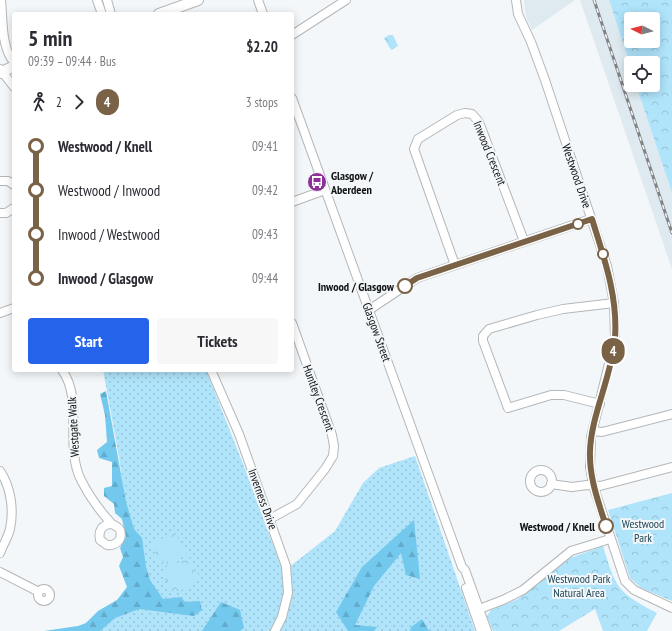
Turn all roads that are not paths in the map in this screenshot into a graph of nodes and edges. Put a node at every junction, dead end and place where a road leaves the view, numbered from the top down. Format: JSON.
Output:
{"nodes":[{"id":1,"x":1,"y":0,"type":"edge"},
{"id":2,"x":97,"y":0,"type":"edge"},
{"id":3,"x":107,"y":0,"type":"edge"},
{"id":4,"x":198,"y":0,"type":"edge"},
{"id":5,"x":258,"y":0,"type":"edge"},
{"id":6,"x":346,"y":0,"type":"edge"},
{"id":7,"x":516,"y":0,"type":"edge"},
{"id":8,"x":101,"y":12,"type":"edge"},
{"id":9,"x":110,"y":12,"type":"edge"},
{"id":10,"x":165,"y":12,"type":"edge"},
{"id":11,"x":262,"y":12,"type":"edge"},
{"id":12,"x":294,"y":34,"type":"edge"},
{"id":13,"x":12,"y":60,"type":"edge"},
{"id":14,"x":12,"y":67,"type":"edge"},
{"id":15,"x":0,"y":71,"type":"edge"},
{"id":16,"x":12,"y":85,"type":"edge"},
{"id":17,"x":294,"y":111,"type":"edge"},
{"id":18,"x":0,"y":181,"type":"edge"},
{"id":19,"x":12,"y":184,"type":"edge"},
{"id":20,"x":325,"y":190,"type":"junction"},
{"id":21,"x":294,"y":201,"type":"edge"},
{"id":22,"x":12,"y":210,"type":"edge"},
{"id":23,"x":0,"y":213,"type":"edge"},
{"id":24,"x":592,"y":219,"type":"junction"},
{"id":25,"x":524,"y":241,"type":"junction"},
{"id":26,"x":455,"y":264,"type":"junction"},
{"id":27,"x":614,"y":304,"type":"junction"},
{"id":28,"x":12,"y":309,"type":"edge"},
{"id":29,"x":369,"y":310,"type":"junction"},
{"id":30,"x":0,"y":313,"type":"edge"},
{"id":31,"x":294,"y":329,"type":"edge"},
{"id":32,"x":63,"y":372,"type":"edge"},
{"id":33,"x":213,"y":372,"type":"edge"},
{"id":34,"x":600,"y":404,"type":"junction"},
{"id":35,"x":672,"y":414,"type":"edge"},
{"id":36,"x":593,"y":431,"type":"junction"},
{"id":37,"x":672,"y":467,"type":"edge"},
{"id":38,"x":0,"y":471,"type":"edge"},
{"id":39,"x":551,"y":484,"type":"dead end"},
{"id":40,"x":593,"y":485,"type":"junction"},
{"id":41,"x":270,"y":519,"type":"junction"},
{"id":42,"x":112,"y":524,"type":"dead end"},
{"id":43,"x":610,"y":539,"type":"junction"},
{"id":44,"x":0,"y":552,"type":"edge"},
{"id":45,"x":0,"y":572,"type":"edge"},
{"id":46,"x":39,"y":592,"type":"dead end"},
{"id":47,"x":672,"y":608,"type":"edge"},
{"id":48,"x":477,"y":610,"type":"junction"},
{"id":49,"x":275,"y":631,"type":"edge"},
{"id":50,"x":481,"y":631,"type":"edge"},
{"id":51,"x":487,"y":631,"type":"edge"}],
"edges":[{"from":1,"to":13,"type":"street"},
{"from":2,"to":8,"type":"street"},
{"from":3,"to":9,"type":"street"},
{"from":4,"to":10,"type":"main road"},
{"from":5,"to":11,"type":"street"},
{"from":6,"to":12,"type":"street"},
{"from":7,"to":24,"type":"street","name":"Westwood Drive"},
{"from":14,"to":15,"type":"main road"},
{"from":15,"to":16,"type":"street"},
{"from":17,"to":20,"type":"street","name":"Glasgow Street"},
{"from":18,"to":19,"type":"street"},
{"from":20,"to":21,"type":"street"},
{"from":20,"to":29,"type":"street","name":"Glasgow Street"},
{"from":22,"to":23,"type":"street"},
{"from":24,"to":25,"type":"street"},
{"from":24,"to":27,"type":"street","name":"Westwood Drive"},
{"from":25,"to":26,"type":"street"},
{"from":25,"to":26,"type":"street","name":"Inwood Crescent"},
{"from":26,"to":29,"type":"street"},
{"from":27,"to":34,"type":"street","name":"Westwood Drive"},
{"from":27,"to":34,"type":"street"},
{"from":28,"to":30,"type":"street"},
{"from":29,"to":48,"type":"street","name":"Glasgow Street"},
{"from":31,"to":41,"type":"street","name":"Huntley Crescent"},
{"from":32,"to":42,"type":"street","name":"Westgate Walk"},
{"from":33,"to":41,"type":"street","name":"Inverness Drive"},
{"from":34,"to":36,"type":"street","name":"Westwood Drive"},
{"from":35,"to":36,"type":"street"},
{"from":36,"to":40,"type":"street","name":"Westwood Drive"},
{"from":37,"to":40,"type":"street"},
{"from":38,"to":44,"type":"street"},
{"from":39,"to":40,"type":"street"},
{"from":40,"to":43,"type":"street","name":"Westwood Drive"},
{"from":41,"to":49,"type":"street","name":"Inverness Drive"},
{"from":43,"to":47,"type":"street","name":"Westwood Drive"},
{"from":43,"to":48,"type":"street"},
{"from":45,"to":46,"type":"street"},
{"from":48,"to":50,"type":"street","name":"Glasgow Street"},
{"from":48,"to":51,"type":"street","name":"Glasgow Street"}]}
